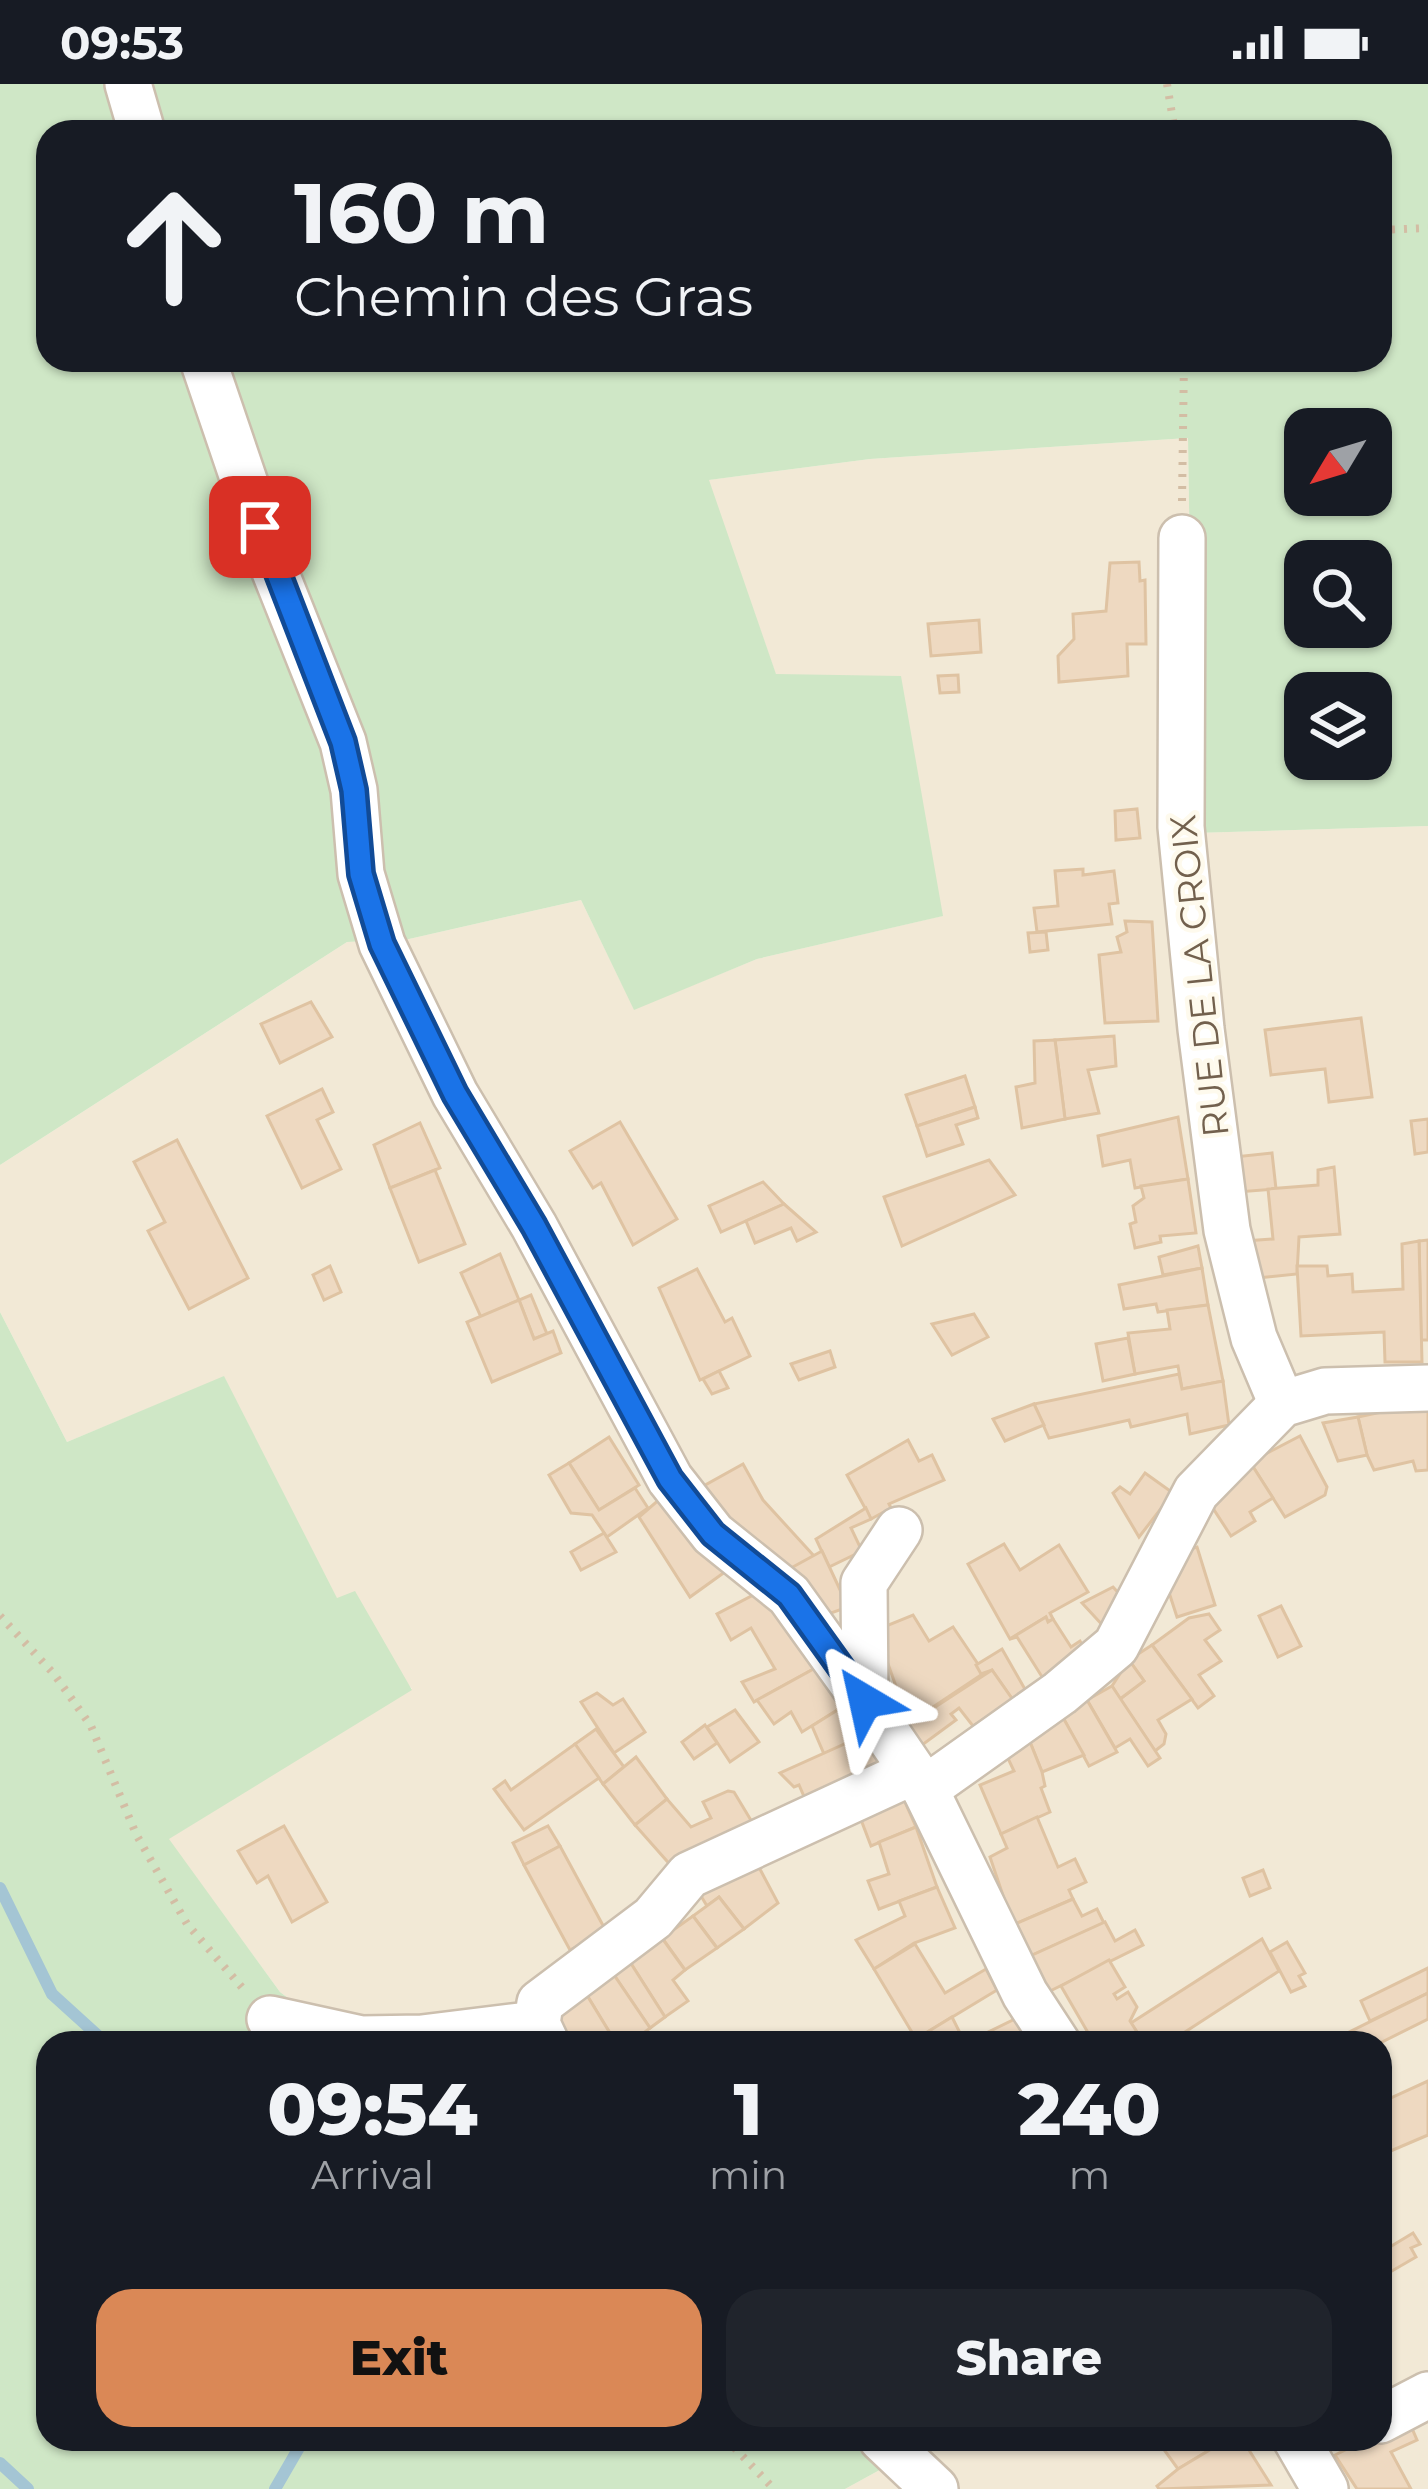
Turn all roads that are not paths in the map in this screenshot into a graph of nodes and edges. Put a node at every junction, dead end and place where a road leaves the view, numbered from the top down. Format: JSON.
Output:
{"nodes":[{"id":1,"x":128,"y":84,"type":"edge"},
{"id":2,"x":138,"y":120,"type":"edge"},
{"id":3,"x":207,"y":372,"type":"edge"},
{"id":4,"x":1182,"y":538,"type":"road end"},
{"id":5,"x":1428,"y":1388,"type":"edge"},
{"id":6,"x":1282,"y":1404,"type":"junction"},
{"id":7,"x":899,"y":1530,"type":"dead end"},
{"id":8,"x":865,"y":1701,"type":"junction"},
{"id":9,"x":919,"y":1780,"type":"junction"},
{"id":10,"x":270,"y":2019,"type":"road end"},
{"id":11,"x":325,"y":2031,"type":"edge"},
{"id":12,"x":542,"y":2031,"type":"edge"},
{"id":13,"x":1050,"y":2031,"type":"edge"},
{"id":14,"x":1428,"y":2395,"type":"edge"},
{"id":15,"x":1392,"y":2414,"type":"edge"},
{"id":16,"x":895,"y":2451,"type":"edge"},
{"id":17,"x":935,"y":2489,"type":"edge"}],
"edges":[{"from":1,"to":2,"type":"street"},
{"from":3,"to":8,"type":"street"},
{"from":4,"to":6,"type":"street","name":"RUE DE LA CROIX"},
{"from":5,"to":6,"type":"street"},
{"from":6,"to":9,"type":"street"},
{"from":7,"to":8,"type":"street"},
{"from":8,"to":9,"type":"street"},
{"from":9,"to":12,"type":"street"},
{"from":9,"to":13,"type":"street"},
{"from":10,"to":11,"type":"street"},
{"from":14,"to":15,"type":"street"},
{"from":16,"to":17,"type":"street"}]}
